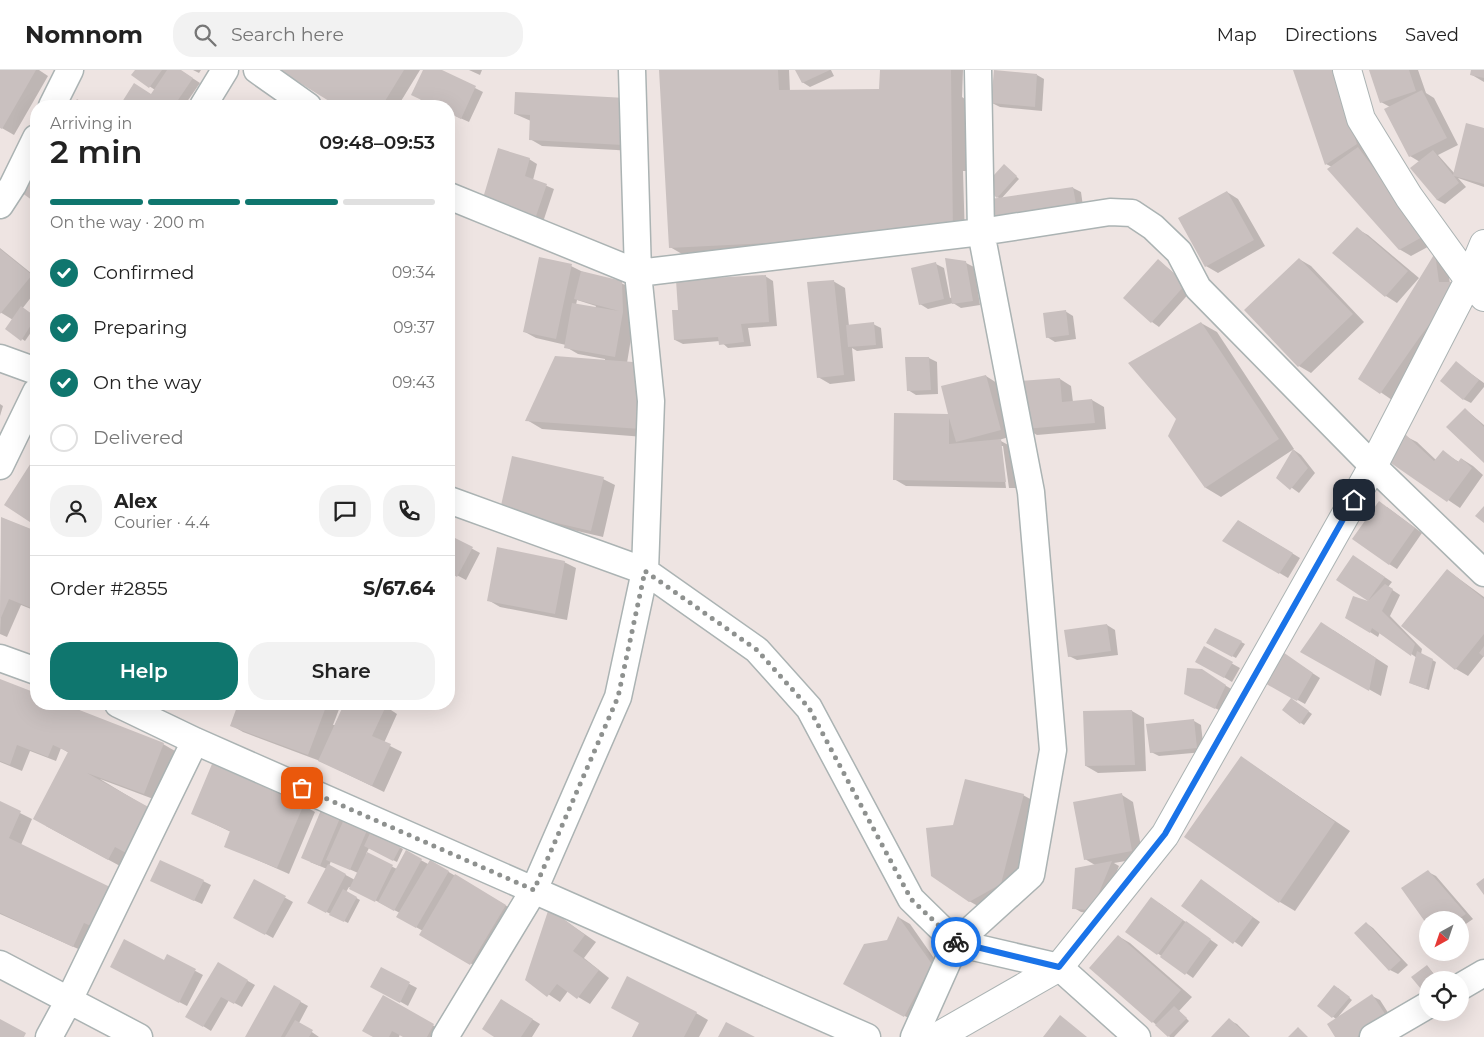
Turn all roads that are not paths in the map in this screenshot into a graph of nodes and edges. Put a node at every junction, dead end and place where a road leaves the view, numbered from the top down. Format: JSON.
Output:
{"nodes":[{"id":1,"x":70,"y":70,"type":"edge"},
{"id":2,"x":225,"y":70,"type":"edge"},
{"id":3,"x":257,"y":70,"type":"edge"},
{"id":4,"x":632,"y":70,"type":"edge"},
{"id":5,"x":978,"y":70,"type":"edge"},
{"id":6,"x":1348,"y":70,"type":"edge"},
{"id":7,"x":55,"y":100,"type":"edge"},
{"id":8,"x":207,"y":100,"type":"edge"},
{"id":9,"x":300,"y":100,"type":"edge"},
{"id":10,"x":30,"y":150,"type":"edge"},
{"id":11,"x":455,"y":198,"type":"edge"},
{"id":12,"x":0,"y":205,"type":"edge"},
{"id":13,"x":981,"y":232,"type":"junction"},
{"id":14,"x":1484,"y":244,"type":"edge"},
{"id":15,"x":638,"y":273,"type":"junction"},
{"id":16,"x":1477,"y":288,"type":"edge"},
{"id":17,"x":0,"y":358,"type":"edge"},
{"id":18,"x":30,"y":369,"type":"edge"},
{"id":19,"x":30,"y":404,"type":"edge"},
{"id":20,"x":0,"y":466,"type":"edge"},
{"id":21,"x":1373,"y":466,"type":"junction"},
{"id":22,"x":455,"y":502,"type":"edge"},
{"id":23,"x":645,"y":571,"type":"junction"},
{"id":24,"x":1484,"y":573,"type":"edge"},
{"id":25,"x":0,"y":658,"type":"edge"},
{"id":26,"x":30,"y":668,"type":"edge"},
{"id":27,"x":130,"y":710,"type":"edge"},
{"id":28,"x":195,"y":741,"type":"junction"},
{"id":29,"x":534,"y":890,"type":"junction"},
{"id":30,"x":956,"y":943,"type":"junction"},
{"id":31,"x":0,"y":964,"type":"edge"},
{"id":32,"x":1059,"y":967,"type":"junction"},
{"id":33,"x":1484,"y":973,"type":"edge"},
{"id":34,"x":1469,"y":982,"type":"edge"},
{"id":35,"x":69,"y":1000,"type":"junction"},
{"id":36,"x":1419,"y":1011,"type":"edge"},
{"id":37,"x":49,"y":1037,"type":"edge"},
{"id":38,"x":139,"y":1037,"type":"edge"},
{"id":39,"x":446,"y":1037,"type":"edge"},
{"id":40,"x":867,"y":1037,"type":"edge"},
{"id":41,"x":914,"y":1037,"type":"edge"},
{"id":42,"x":937,"y":1037,"type":"edge"},
{"id":43,"x":1137,"y":1037,"type":"edge"},
{"id":44,"x":1373,"y":1037,"type":"edge"}],
"edges":[{"from":1,"to":7,"type":"street"},
{"from":2,"to":8,"type":"street"},
{"from":3,"to":9,"type":"street"},
{"from":4,"to":15,"type":"street"},
{"from":5,"to":13,"type":"street"},
{"from":6,"to":16,"type":"street"},
{"from":10,"to":12,"type":"street"},
{"from":11,"to":15,"type":"street"},
{"from":13,"to":15,"type":"street"},
{"from":13,"to":21,"type":"street"},
{"from":13,"to":30,"type":"street"},
{"from":14,"to":16,"type":"street"},
{"from":15,"to":23,"type":"street"},
{"from":16,"to":21,"type":"street"},
{"from":17,"to":18,"type":"street"},
{"from":19,"to":20,"type":"street"},
{"from":21,"to":24,"type":"street"},
{"from":21,"to":32,"type":"street"},
{"from":22,"to":23,"type":"street"},
{"from":23,"to":29,"type":"street"},
{"from":23,"to":30,"type":"street"},
{"from":25,"to":26,"type":"street"},
{"from":27,"to":28,"type":"street"},
{"from":28,"to":29,"type":"street"},
{"from":28,"to":35,"type":"street"},
{"from":29,"to":39,"type":"street"},
{"from":29,"to":40,"type":"street"},
{"from":30,"to":32,"type":"street"},
{"from":30,"to":41,"type":"street"},
{"from":31,"to":35,"type":"street"},
{"from":32,"to":42,"type":"street"},
{"from":32,"to":43,"type":"street"},
{"from":33,"to":34,"type":"street"},
{"from":35,"to":37,"type":"street"},
{"from":35,"to":38,"type":"street"},
{"from":36,"to":44,"type":"street"}]}
